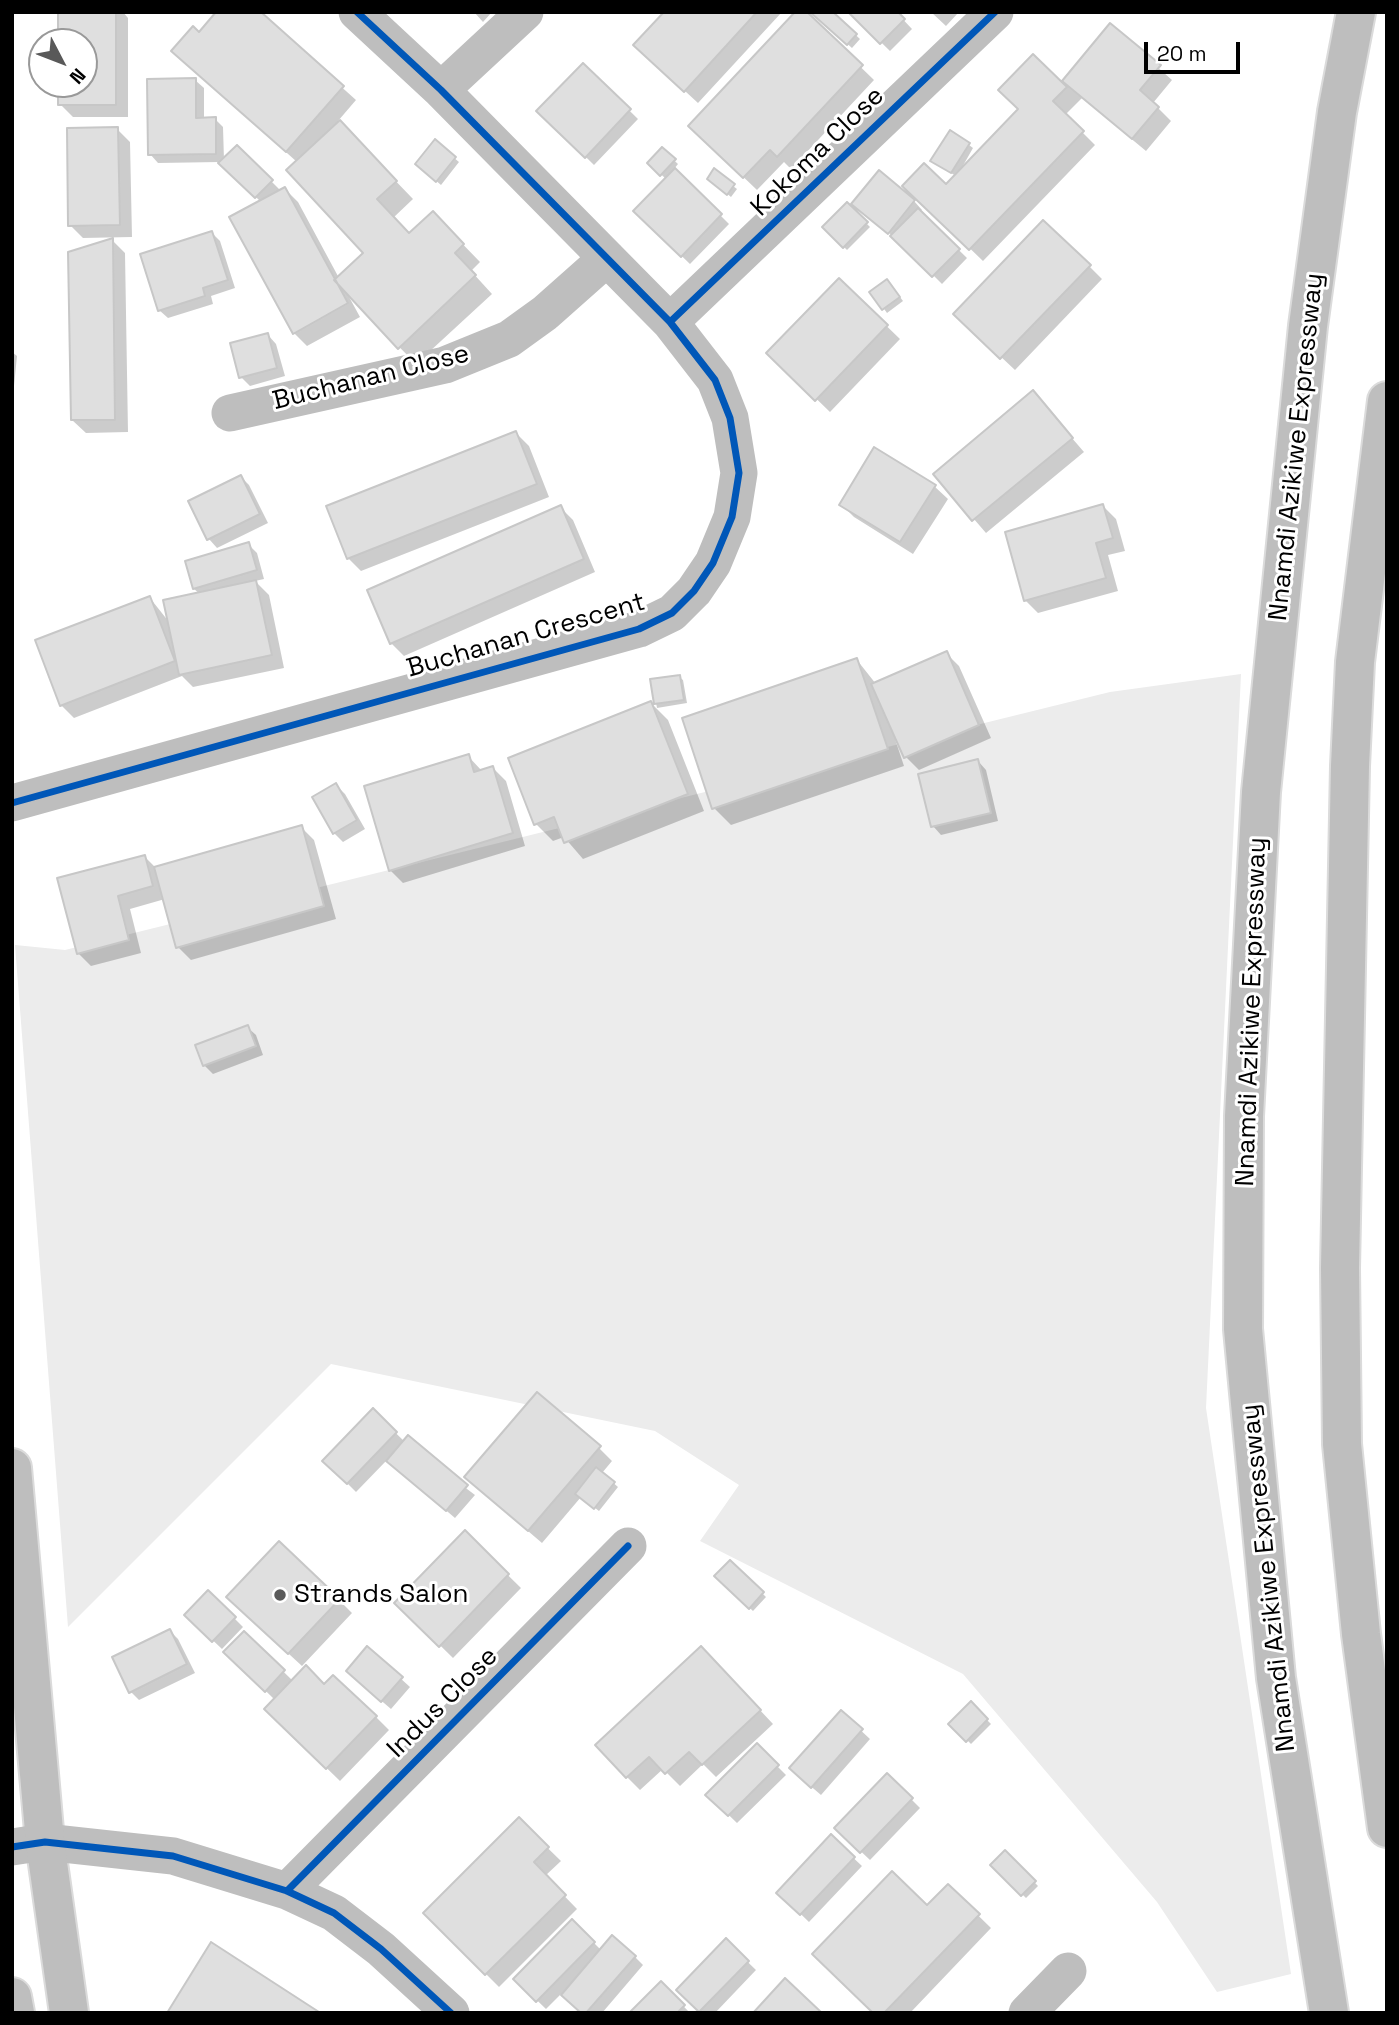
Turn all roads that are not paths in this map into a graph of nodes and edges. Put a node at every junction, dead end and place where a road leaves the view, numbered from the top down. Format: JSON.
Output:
{"nodes":[{"id":1,"x":357,"y":12,"type":"edge"},
{"id":2,"x":524,"y":12,"type":"edge"},
{"id":3,"x":995,"y":12,"type":"edge"},
{"id":4,"x":1356,"y":12,"type":"edge"},
{"id":5,"x":442,"y":90,"type":"junction"},
{"id":6,"x":607,"y":258,"type":"junction"},
{"id":7,"x":670,"y":322,"type":"junction"},
{"id":8,"x":1387,"y":401,"type":"edge"},
{"id":9,"x":230,"y":413,"type":"dead end"},
{"id":10,"x":12,"y":803,"type":"edge"},
{"id":11,"x":12,"y":1468,"type":"edge"},
{"id":12,"x":628,"y":1546,"type":"dead end"},
{"id":13,"x":1387,"y":1828,"type":"edge"},
{"id":14,"x":29,"y":1845,"type":"edge"},
{"id":15,"x":287,"y":1891,"type":"junction"},
{"id":16,"x":1068,"y":1971,"type":"dead end"},
{"id":17,"x":12,"y":1997,"type":"edge"},
{"id":18,"x":15,"y":2013,"type":"edge"},
{"id":19,"x":69,"y":2013,"type":"edge"},
{"id":20,"x":451,"y":2013,"type":"edge"},
{"id":21,"x":1027,"y":2013,"type":"edge"},
{"id":22,"x":1329,"y":2013,"type":"edge"}],
"edges":[{"from":1,"to":5,"type":"street","name":"Buchanan Crescent"},
{"from":2,"to":5,"type":"street"},
{"from":3,"to":7,"type":"street","name":"Kokoma Close"},
{"from":4,"to":22,"type":"main road","name":"Nnamdi Azikiwe Expressway"},
{"from":5,"to":6,"type":"street","name":"Buchanan Crescent"},
{"from":6,"to":7,"type":"street","name":"Buchanan Crescent"},
{"from":6,"to":9,"type":"street","name":"Buchanan Close"},
{"from":7,"to":10,"type":"street","name":"Buchanan Crescent"},
{"from":8,"to":13,"type":"main road"},
{"from":11,"to":14,"type":"main road"},
{"from":12,"to":15,"type":"street","name":"Indus Close"},
{"from":14,"to":15,"type":"street"},
{"from":14,"to":19,"type":"main road"},
{"from":15,"to":20,"type":"street"},
{"from":16,"to":21,"type":"street"},
{"from":17,"to":18,"type":"main road"}]}
